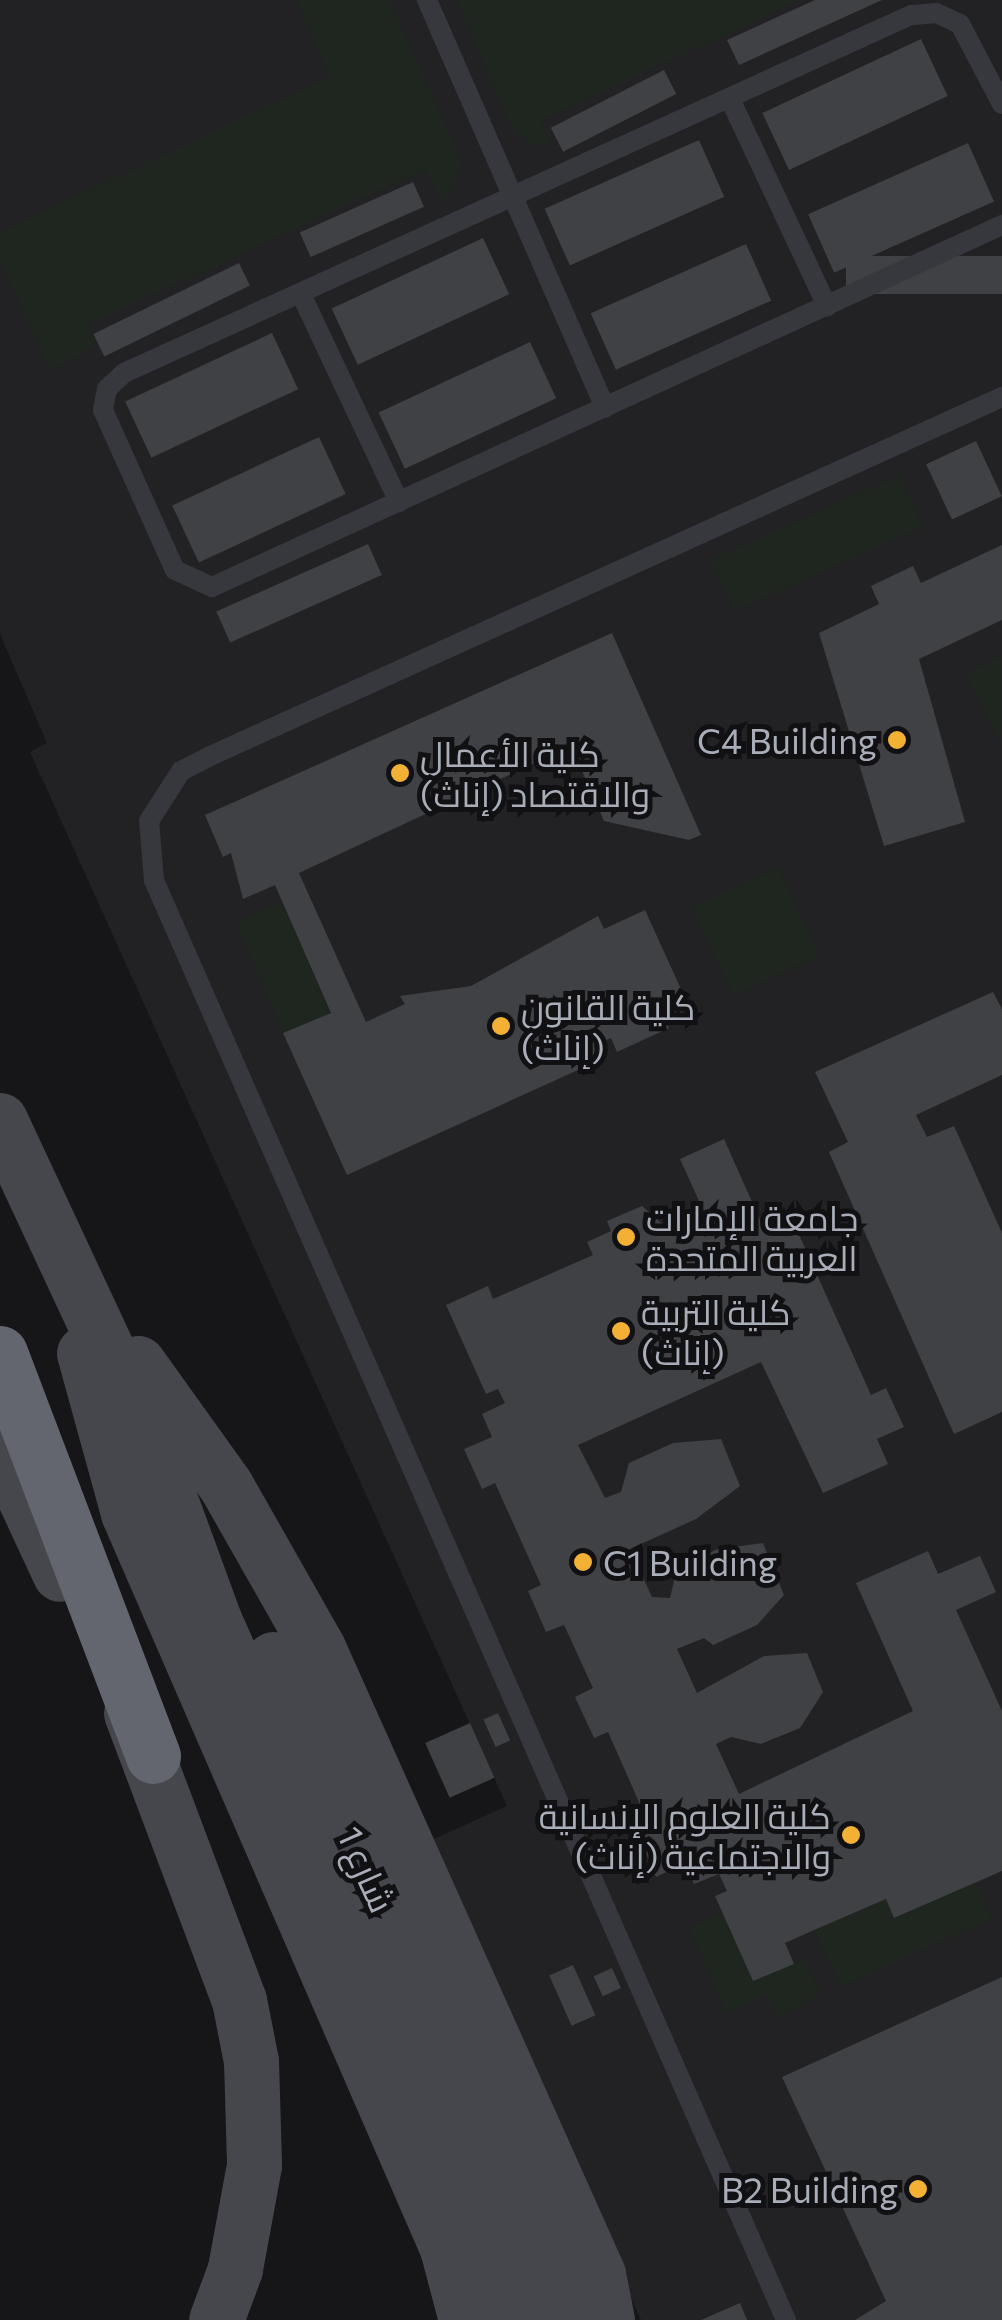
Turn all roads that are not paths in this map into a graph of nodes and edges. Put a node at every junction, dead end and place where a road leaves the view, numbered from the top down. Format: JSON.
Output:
{"nodes":[{"id":1,"x":427,"y":0,"type":"edge"},
{"id":2,"x":730,"y":99,"type":"junction"},
{"id":3,"x":1001,"y":99,"type":"edge"},
{"id":4,"x":514,"y":199,"type":"junction"},
{"id":5,"x":1002,"y":225,"type":"edge"},
{"id":6,"x":302,"y":294,"type":"junction"},
{"id":7,"x":826,"y":306,"type":"junction"},
{"id":8,"x":1002,"y":397,"type":"edge"},
{"id":9,"x":605,"y":408,"type":"junction"},
{"id":10,"x":399,"y":502,"type":"junction"},
{"id":11,"x":0,"y":1120,"type":"edge"},
{"id":12,"x":74,"y":1282,"type":"junction"},
{"id":13,"x":0,"y":1353,"type":"edge"},
{"id":14,"x":145,"y":1432,"type":"junction"},
{"id":15,"x":0,"y":1446,"type":"edge"},
{"id":16,"x":153,"y":1756,"type":"junction"},
{"id":17,"x":216,"y":2320,"type":"edge"},
{"id":18,"x":466,"y":2320,"type":"edge"},
{"id":19,"x":512,"y":2320,"type":"edge"},
{"id":20,"x":561,"y":2320,"type":"edge"},
{"id":21,"x":606,"y":2320,"type":"edge"},
{"id":22,"x":786,"y":2320,"type":"edge"}],
"edges":[{"from":1,"to":4,"type":"lane"},
{"from":2,"to":3,"type":"lane"},
{"from":2,"to":4,"type":"lane"},
{"from":2,"to":7,"type":"lane"},
{"from":4,"to":6,"type":"lane"},
{"from":4,"to":9,"type":"lane"},
{"from":5,"to":7,"type":"lane"},
{"from":6,"to":10,"type":"lane"},
{"from":6,"to":10,"type":"lane"},
{"from":7,"to":9,"type":"lane"},
{"from":8,"to":22,"type":"lane"},
{"from":9,"to":10,"type":"lane"},
{"from":11,"to":12,"type":"street","name":"شارع 1"},
{"from":12,"to":14,"type":"street","name":"شارع 1"},
{"from":12,"to":18,"type":"street"},
{"from":12,"to":21,"type":"street"},
{"from":13,"to":16,"type":"highway"},
{"from":14,"to":19,"type":"street","name":"شارع 1"},
{"from":14,"to":20,"type":"street","name":"شارع 1"},
{"from":15,"to":16,"type":"street"},
{"from":16,"to":17,"type":"street"}]}
